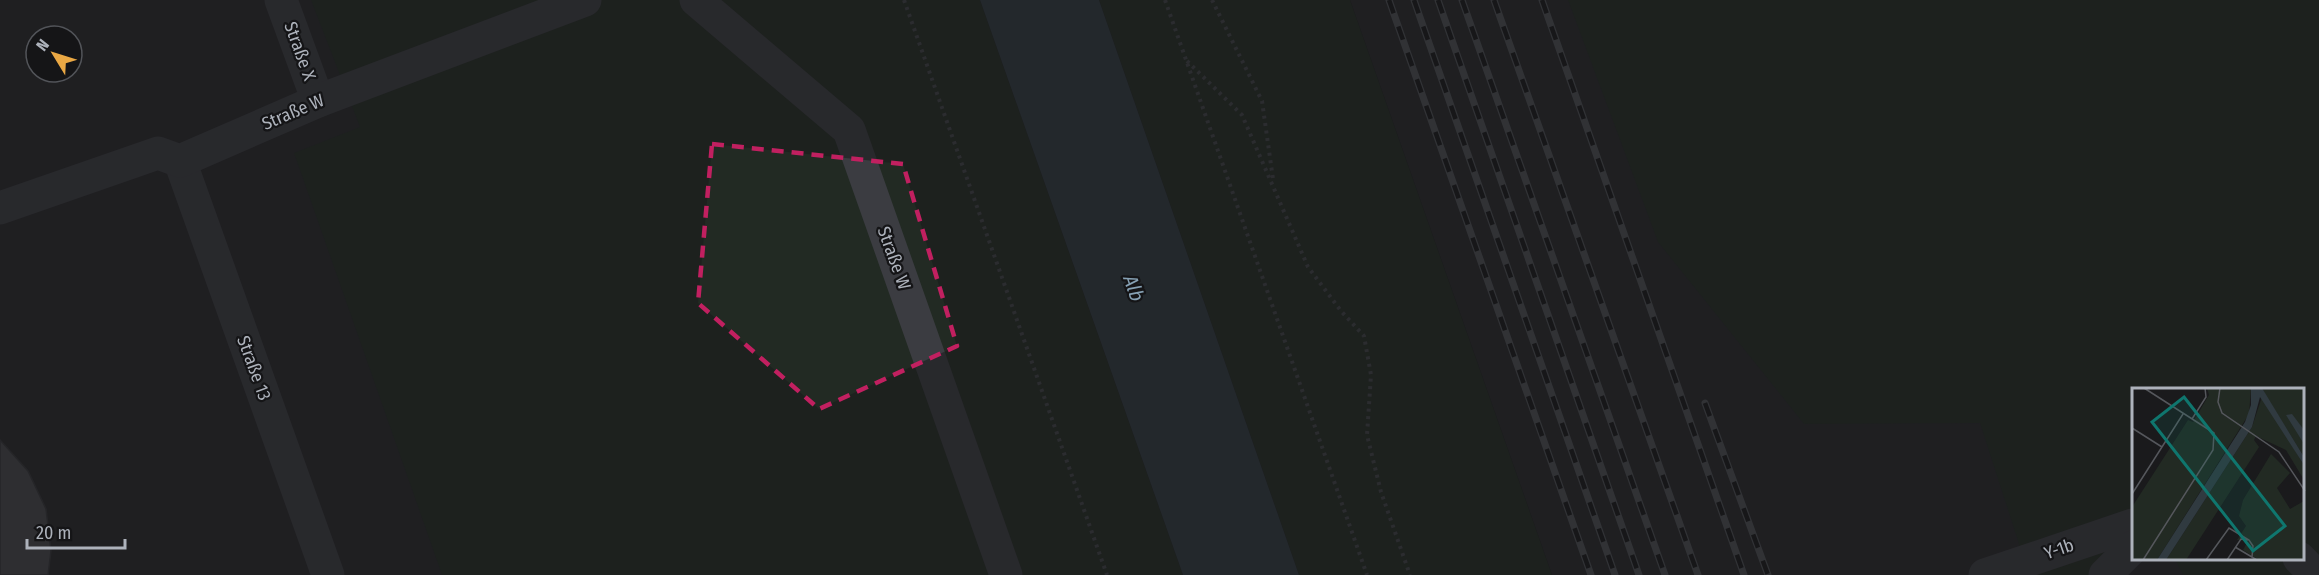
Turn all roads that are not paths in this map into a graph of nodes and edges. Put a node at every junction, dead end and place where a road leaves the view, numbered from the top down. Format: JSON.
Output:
{"nodes":[{"id":1,"x":281,"y":0,"type":"edge"},
{"id":2,"x":585,"y":0,"type":"edge"},
{"id":3,"x":696,"y":0,"type":"edge"},
{"id":4,"x":318,"y":101,"type":"junction"},
{"id":5,"x":180,"y":161,"type":"junction"},
{"id":6,"x":0,"y":208,"type":"edge"},
{"id":7,"x":2132,"y":525,"type":"edge"},
{"id":8,"x":2132,"y":548,"type":"edge"},
{"id":9,"x":2301,"y":560,"type":"edge"},
{"id":10,"x":328,"y":575,"type":"edge"},
{"id":11,"x":1006,"y":575,"type":"edge"},
{"id":12,"x":1985,"y":575,"type":"edge"},
{"id":13,"x":2105,"y":575,"type":"edge"},
{"id":14,"x":2316,"y":575,"type":"edge"}],
"edges":[{"from":1,"to":4,"type":"street","name":"Straße X"},
{"from":2,"to":4,"type":"street","name":"Straße W"},
{"from":3,"to":11,"type":"street","name":"Straße W"},
{"from":4,"to":5,"type":"street","name":"Straße W"},
{"from":5,"to":6,"type":"street"},
{"from":5,"to":10,"type":"street","name":"Straße 13"},
{"from":7,"to":12,"type":"street","name":"Y-1b"},
{"from":8,"to":13,"type":"street"},
{"from":9,"to":14,"type":"street"}]}
